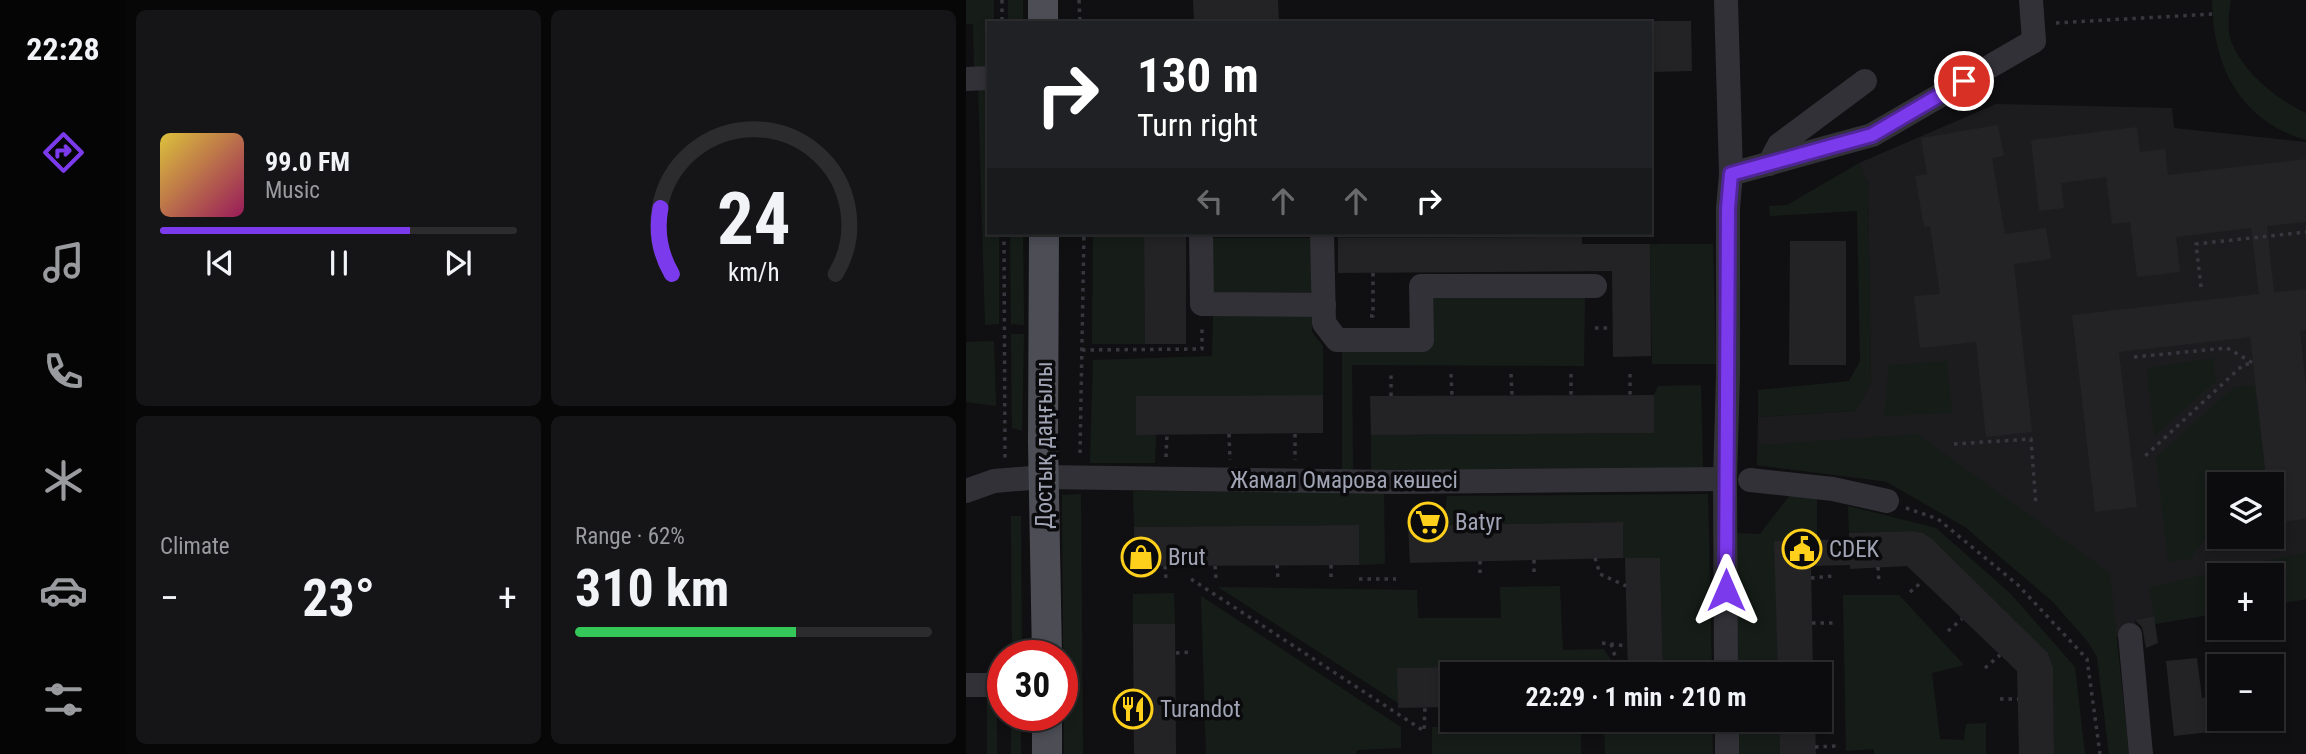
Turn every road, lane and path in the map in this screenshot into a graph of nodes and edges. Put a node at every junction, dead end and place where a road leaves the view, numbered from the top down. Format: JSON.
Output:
{"nodes":[{"id":1,"x":1002,"y":0,"type":"edge"},
{"id":2,"x":1043,"y":0,"type":"edge"},
{"id":3,"x":1079,"y":0,"type":"edge"},
{"id":4,"x":1731,"y":7,"type":"edge"},
{"id":5,"x":2032,"y":12,"type":"edge"},
{"id":6,"x":2212,"y":14,"type":"dead end"},
{"id":7,"x":1002,"y":21,"type":"edge"},
{"id":8,"x":1043,"y":21,"type":"edge"},
{"id":9,"x":1080,"y":21,"type":"edge"},
{"id":10,"x":987,"y":78,"type":"edge"},
{"id":11,"x":966,"y":79,"type":"edge"},
{"id":12,"x":1865,"y":82,"type":"dead end"},
{"id":13,"x":1769,"y":164,"type":"junction"},
{"id":14,"x":1731,"y":174,"type":"junction"},
{"id":15,"x":2306,"y":232,"type":"edge"},
{"id":16,"x":1004,"y":235,"type":"edge"},
{"id":17,"x":1044,"y":235,"type":"edge"},
{"id":18,"x":1084,"y":235,"type":"edge"},
{"id":19,"x":1201,"y":235,"type":"edge"},
{"id":20,"x":1322,"y":235,"type":"edge"},
{"id":21,"x":1373,"y":273,"type":"dead end"},
{"id":22,"x":1595,"y":286,"type":"dead end"},
{"id":23,"x":2201,"y":287,"type":"dead end"},
{"id":24,"x":1202,"y":304,"type":"junction"},
{"id":25,"x":1324,"y":305,"type":"junction"},
{"id":26,"x":1362,"y":317,"type":"dead end"},
{"id":27,"x":1595,"y":328,"type":"dead end"},
{"id":28,"x":1612,"y":328,"type":"dead end"},
{"id":29,"x":1082,"y":350,"type":"junction"},
{"id":30,"x":2134,"y":357,"type":"dead end"},
{"id":31,"x":1391,"y":374,"type":"dead end"},
{"id":32,"x":1451,"y":374,"type":"dead end"},
{"id":33,"x":1511,"y":374,"type":"dead end"},
{"id":34,"x":1571,"y":374,"type":"dead end"},
{"id":35,"x":1630,"y":374,"type":"dead end"},
{"id":36,"x":1630,"y":395,"type":"dead end"},
{"id":37,"x":1391,"y":396,"type":"dead end"},
{"id":38,"x":1452,"y":396,"type":"dead end"},
{"id":39,"x":1512,"y":396,"type":"dead end"},
{"id":40,"x":1571,"y":396,"type":"dead end"},
{"id":41,"x":1954,"y":444,"type":"dead end"},
{"id":42,"x":1080,"y":453,"type":"dead end"},
{"id":43,"x":2144,"y":457,"type":"dead end"},
{"id":44,"x":1005,"y":461,"type":"dead end"},
{"id":45,"x":1044,"y":477,"type":"junction"},
{"id":46,"x":1725,"y":479,"type":"junction"},
{"id":47,"x":1749,"y":480,"type":"dead end"},
{"id":48,"x":966,"y":491,"type":"edge"},
{"id":49,"x":1887,"y":501,"type":"joint"},
{"id":50,"x":2036,"y":506,"type":"dead end"},
{"id":51,"x":1595,"y":558,"type":"dead end"},
{"id":52,"x":1534,"y":560,"type":"dead end"},
{"id":53,"x":1480,"y":561,"type":"dead end"},
{"id":54,"x":1277,"y":565,"type":"dead end"},
{"id":55,"x":1331,"y":565,"type":"dead end"},
{"id":56,"x":1165,"y":566,"type":"dead end"},
{"id":57,"x":1215,"y":566,"type":"dead end"},
{"id":58,"x":1878,"y":568,"type":"dead end"},
{"id":59,"x":1534,"y":576,"type":"dead end"},
{"id":60,"x":1834,"y":576,"type":"dead end"},
{"id":61,"x":1480,"y":577,"type":"dead end"},
{"id":62,"x":1811,"y":578,"type":"dead end"},
{"id":63,"x":1166,"y":579,"type":"dead end"},
{"id":64,"x":1191,"y":579,"type":"dead end"},
{"id":65,"x":1216,"y":579,"type":"dead end"},
{"id":66,"x":1278,"y":579,"type":"dead end"},
{"id":67,"x":1331,"y":579,"type":"dead end"},
{"id":68,"x":1359,"y":579,"type":"dead end"},
{"id":69,"x":1396,"y":579,"type":"dead end"},
{"id":70,"x":1923,"y":581,"type":"dead end"},
{"id":71,"x":1878,"y":584,"type":"dead end"},
{"id":72,"x":1626,"y":586,"type":"dead end"},
{"id":73,"x":1910,"y":592,"type":"dead end"},
{"id":74,"x":1962,"y":619,"type":"dead end"},
{"id":75,"x":1812,"y":623,"type":"dead end"},
{"id":76,"x":1834,"y":623,"type":"dead end"},
{"id":77,"x":1948,"y":631,"type":"dead end"},
{"id":78,"x":2130,"y":635,"type":"dead end"},
{"id":79,"x":1046,"y":640,"type":"edge"},
{"id":80,"x":1602,"y":643,"type":"dead end"},
{"id":81,"x":1611,"y":644,"type":"junction"},
{"id":82,"x":1627,"y":646,"type":"dead end"},
{"id":83,"x":1193,"y":652,"type":"dead end"},
{"id":84,"x":1176,"y":653,"type":"dead end"},
{"id":85,"x":2000,"y":655,"type":"dead end"},
{"id":86,"x":1617,"y":662,"type":"edge"},
{"id":87,"x":1726,"y":662,"type":"edge"},
{"id":88,"x":1985,"y":668,"type":"dead end"},
{"id":89,"x":1832,"y":678,"type":"edge"},
{"id":90,"x":1835,"y":678,"type":"dead end"},
{"id":91,"x":966,"y":685,"type":"edge"},
{"id":92,"x":987,"y":685,"type":"edge"},
{"id":93,"x":2000,"y":699,"type":"dead end"},
{"id":94,"x":2018,"y":699,"type":"dead end"},
{"id":95,"x":1425,"y":708,"type":"dead end"},
{"id":96,"x":1176,"y":713,"type":"dead end"},
{"id":97,"x":1195,"y":713,"type":"dead end"},
{"id":98,"x":1047,"y":731,"type":"edge"},
{"id":99,"x":1727,"y":732,"type":"edge"},
{"id":100,"x":1836,"y":746,"type":"dead end"},
{"id":101,"x":1815,"y":747,"type":"dead end"},
{"id":102,"x":1047,"y":754,"type":"edge"},
{"id":103,"x":1727,"y":754,"type":"edge"},
{"id":104,"x":2100,"y":754,"type":"edge"},
{"id":105,"x":2141,"y":754,"type":"edge"}],
"edges":[{"from":1,"to":7,"type":"path"},
{"from":2,"to":8,"type":"main road"},
{"from":3,"to":9,"type":"path"},
{"from":4,"to":14,"type":"street"},
{"from":5,"to":6,"type":"path"},
{"from":5,"to":13,"type":"street"},
{"from":10,"to":11,"type":"street"},
{"from":12,"to":13,"type":"street"},
{"from":13,"to":14,"type":"street"},
{"from":14,"to":46,"type":"street"},
{"from":15,"to":23,"type":"path"},
{"from":16,"to":44,"type":"path"},
{"from":17,"to":45,"type":"main road","name":"Достық даңғылы"},
{"from":18,"to":29,"type":"path"},
{"from":19,"to":24,"type":"street"},
{"from":20,"to":25,"type":"street"},
{"from":21,"to":26,"type":"path"},
{"from":22,"to":25,"type":"street"},
{"from":24,"to":25,"type":"street"},
{"from":24,"to":29,"type":"path"},
{"from":27,"to":28,"type":"path"},
{"from":29,"to":42,"type":"path"},
{"from":30,"to":43,"type":"path"},
{"from":31,"to":37,"type":"path"},
{"from":32,"to":38,"type":"path"},
{"from":33,"to":39,"type":"path"},
{"from":34,"to":40,"type":"path"},
{"from":35,"to":36,"type":"path"},
{"from":41,"to":50,"type":"path"},
{"from":45,"to":46,"type":"street","name":"Жамал Омарова көшесі"},
{"from":45,"to":48,"type":"street","name":"Жамал Омарова көшесі"},
{"from":45,"to":79,"type":"main road","name":"Достық даңғылы"},
{"from":46,"to":87,"type":"street"},
{"from":47,"to":49,"type":"street"},
{"from":49,"to":104,"type":"path"},
{"from":51,"to":72,"type":"path"},
{"from":52,"to":59,"type":"path"},
{"from":53,"to":61,"type":"path"},
{"from":54,"to":66,"type":"path"},
{"from":55,"to":67,"type":"path"},
{"from":56,"to":63,"type":"path"},
{"from":57,"to":65,"type":"path"},
{"from":58,"to":71,"type":"path"},
{"from":60,"to":62,"type":"path"},
{"from":64,"to":95,"type":"path"},
{"from":68,"to":69,"type":"path"},
{"from":70,"to":73,"type":"path"},
{"from":74,"to":77,"type":"path"},
{"from":75,"to":76,"type":"path"},
{"from":78,"to":105,"type":"street"},
{"from":80,"to":81,"type":"path"},
{"from":81,"to":82,"type":"path"},
{"from":81,"to":86,"type":"path"},
{"from":83,"to":84,"type":"path"},
{"from":85,"to":88,"type":"path"},
{"from":89,"to":90,"type":"path"},
{"from":91,"to":92,"type":"street"},
{"from":93,"to":94,"type":"path"},
{"from":96,"to":97,"type":"path"},
{"from":98,"to":102,"type":"main road"},
{"from":99,"to":103,"type":"street"},
{"from":100,"to":101,"type":"path"}]}
